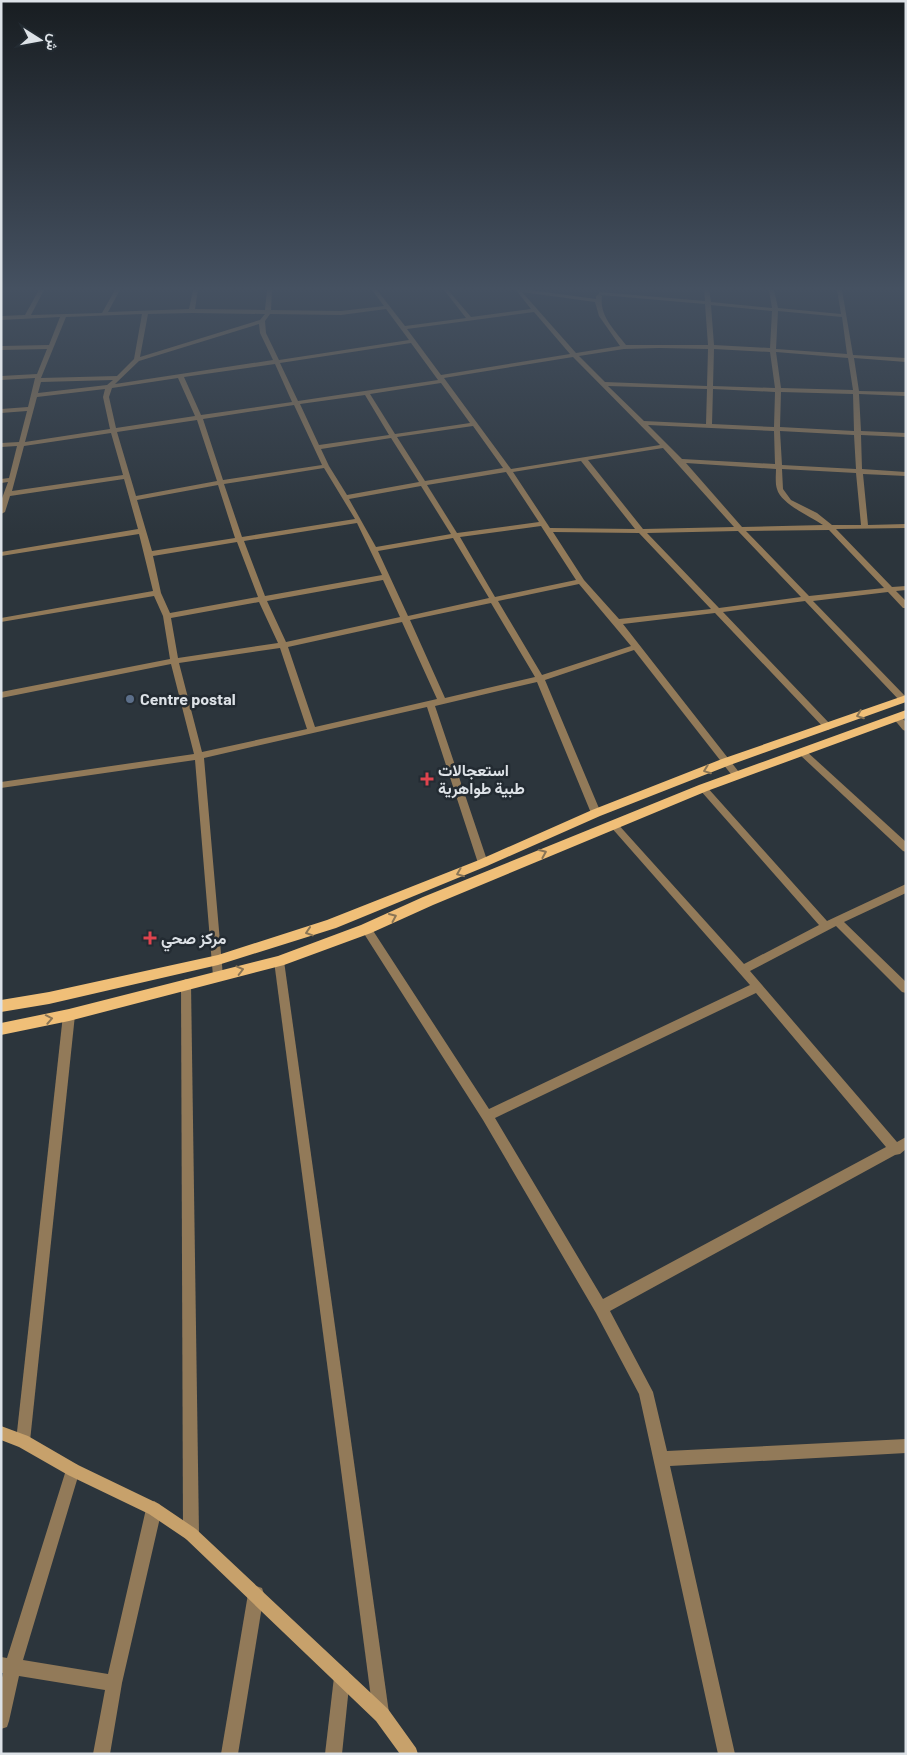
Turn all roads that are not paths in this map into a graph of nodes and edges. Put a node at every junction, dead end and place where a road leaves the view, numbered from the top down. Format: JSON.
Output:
{"nodes":[{"id":1,"x":41,"y":372,"type":"edge"},
{"id":2,"x":124,"y":372,"type":"edge"},
{"id":3,"x":207,"y":372,"type":"edge"},
{"id":4,"x":282,"y":372,"type":"edge"},
{"id":5,"x":437,"y":372,"type":"edge"},
{"id":6,"x":481,"y":372,"type":"edge"},
{"id":7,"x":591,"y":372,"type":"edge"},
{"id":8,"x":710,"y":372,"type":"edge"},
{"id":9,"x":775,"y":372,"type":"edge"},
{"id":10,"x":853,"y":372,"type":"edge"},
{"id":11,"x":180,"y":376,"type":"junction"},
{"id":12,"x":1,"y":378,"type":"edge"},
{"id":13,"x":39,"y":378,"type":"junction"},
{"id":14,"x":117,"y":378,"type":"junction"},
{"id":15,"x":442,"y":379,"type":"junction"},
{"id":16,"x":603,"y":384,"type":"junction"},
{"id":17,"x":109,"y":387,"type":"junction"},
{"id":18,"x":709,"y":387,"type":"junction"},
{"id":19,"x":778,"y":390,"type":"junction"},
{"id":20,"x":366,"y":392,"type":"junction"},
{"id":21,"x":856,"y":392,"type":"junction"},
{"id":22,"x":906,"y":394,"type":"edge"},
{"id":23,"x":34,"y":395,"type":"junction"},
{"id":24,"x":297,"y":402,"type":"junction"},
{"id":25,"x":31,"y":409,"type":"junction"},
{"id":26,"x":1,"y":411,"type":"edge"},
{"id":27,"x":199,"y":417,"type":"junction"},
{"id":28,"x":642,"y":423,"type":"junction"},
{"id":29,"x":475,"y":424,"type":"junction"},
{"id":30,"x":709,"y":426,"type":"junction"},
{"id":31,"x":776,"y":429,"type":"junction"},
{"id":32,"x":113,"y":430,"type":"junction"},
{"id":33,"x":856,"y":434,"type":"junction"},
{"id":34,"x":906,"y":435,"type":"edge"},
{"id":35,"x":394,"y":436,"type":"junction"},
{"id":36,"x":22,"y":444,"type":"junction"},
{"id":37,"x":1,"y":445,"type":"edge"},
{"id":38,"x":665,"y":446,"type":"junction"},
{"id":39,"x":318,"y":447,"type":"junction"},
{"id":40,"x":582,"y":459,"type":"junction"},
{"id":41,"x":680,"y":461,"type":"junction"},
{"id":42,"x":777,"y":465,"type":"junction"},
{"id":43,"x":326,"y":466,"type":"junction"},
{"id":44,"x":508,"y":470,"type":"junction"},
{"id":45,"x":859,"y":472,"type":"junction"},
{"id":46,"x":906,"y":474,"type":"edge"},
{"id":47,"x":126,"y":477,"type":"junction"},
{"id":48,"x":12,"y":480,"type":"junction"},
{"id":49,"x":1,"y":481,"type":"edge"},
{"id":50,"x":221,"y":482,"type":"junction"},
{"id":51,"x":423,"y":484,"type":"junction"},
{"id":52,"x":8,"y":494,"type":"junction"},
{"id":53,"x":346,"y":497,"type":"junction"},
{"id":54,"x":132,"y":499,"type":"junction"},
{"id":55,"x":1,"y":512,"type":"edge"},
{"id":56,"x":359,"y":520,"type":"junction"},
{"id":57,"x":865,"y":526,"type":"junction"},
{"id":58,"x":906,"y":526,"type":"edge"},
{"id":59,"x":546,"y":527,"type":"junction"},
{"id":60,"x":831,"y":528,"type":"junction"},
{"id":61,"x":740,"y":529,"type":"junction"},
{"id":62,"x":142,"y":531,"type":"junction"},
{"id":63,"x":641,"y":531,"type":"junction"},
{"id":64,"x":455,"y":535,"type":"junction"},
{"id":65,"x":239,"y":538,"type":"junction"},
{"id":66,"x":374,"y":550,"type":"junction"},
{"id":67,"x":1,"y":554,"type":"edge"},
{"id":68,"x":150,"y":554,"type":"junction"},
{"id":69,"x":385,"y":577,"type":"junction"},
{"id":70,"x":581,"y":581,"type":"junction"},
{"id":71,"x":906,"y":588,"type":"edge"},
{"id":72,"x":890,"y":590,"type":"junction"},
{"id":73,"x":157,"y":593,"type":"junction"},
{"id":74,"x":262,"y":598,"type":"junction"},
{"id":75,"x":804,"y":598,"type":"junction"},
{"id":76,"x":492,"y":601,"type":"junction"},
{"id":77,"x":906,"y":606,"type":"edge"},
{"id":78,"x":717,"y":611,"type":"junction"},
{"id":79,"x":167,"y":616,"type":"junction"},
{"id":80,"x":406,"y":619,"type":"junction"},
{"id":81,"x":1,"y":620,"type":"edge"},
{"id":82,"x":616,"y":622,"type":"junction"},
{"id":83,"x":283,"y":645,"type":"junction"},
{"id":84,"x":636,"y":647,"type":"junction"},
{"id":85,"x":174,"y":661,"type":"junction"},
{"id":86,"x":540,"y":679,"type":"junction"},
{"id":87,"x":1,"y":695,"type":"edge"},
{"id":88,"x":904,"y":699,"type":"edge"},
{"id":89,"x":442,"y":701,"type":"junction"},
{"id":90,"x":430,"y":704,"type":"junction"},
{"id":91,"x":901,"y":716,"type":"edge"},
{"id":92,"x":828,"y":728,"type":"junction"},
{"id":93,"x":906,"y":728,"type":"edge"},
{"id":94,"x":312,"y":730,"type":"junction"},
{"id":95,"x":802,"y":752,"type":"junction"},
{"id":96,"x":199,"y":756,"type":"junction"},
{"id":97,"x":726,"y":762,"type":"junction"},
{"id":98,"x":737,"y":776,"type":"junction"},
{"id":99,"x":1,"y":784,"type":"edge"},
{"id":100,"x":703,"y":788,"type":"junction"},
{"id":101,"x":596,"y":813,"type":"junction"},
{"id":102,"x":613,"y":824,"type":"junction"},
{"id":103,"x":906,"y":848,"type":"edge"},
{"id":104,"x":483,"y":863,"type":"junction"},
{"id":105,"x":906,"y":888,"type":"edge"},
{"id":106,"x":832,"y":924,"type":"junction"},
{"id":107,"x":366,"y":929,"type":"junction"},
{"id":108,"x":218,"y":960,"type":"junction"},
{"id":109,"x":279,"y":961,"type":"junction"},
{"id":110,"x":743,"y":970,"type":"junction"},
{"id":111,"x":218,"y":976,"type":"junction"},
{"id":112,"x":186,"y":984,"type":"junction"},
{"id":113,"x":757,"y":987,"type":"junction"},
{"id":114,"x":906,"y":989,"type":"edge"},
{"id":115,"x":1,"y":1006,"type":"edge"},
{"id":116,"x":69,"y":1015,"type":"junction"},
{"id":117,"x":1,"y":1029,"type":"edge"},
{"id":118,"x":487,"y":1116,"type":"junction"},
{"id":119,"x":901,"y":1146,"type":"edge"},
{"id":120,"x":601,"y":1308,"type":"junction"},
{"id":121,"x":1,"y":1433,"type":"edge"},
{"id":122,"x":23,"y":1441,"type":"junction"},
{"id":123,"x":906,"y":1446,"type":"edge"},
{"id":124,"x":661,"y":1458,"type":"junction"},
{"id":125,"x":74,"y":1470,"type":"junction"},
{"id":126,"x":154,"y":1508,"type":"junction"},
{"id":127,"x":191,"y":1534,"type":"junction"},
{"id":128,"x":256,"y":1594,"type":"junction"},
{"id":129,"x":7,"y":1666,"type":"edge"},
{"id":130,"x":342,"y":1677,"type":"junction"},
{"id":131,"x":114,"y":1683,"type":"junction"},
{"id":132,"x":382,"y":1715,"type":"junction"},
{"id":133,"x":1,"y":1721,"type":"edge"},
{"id":134,"x":101,"y":1754,"type":"edge"},
{"id":135,"x":228,"y":1754,"type":"edge"},
{"id":136,"x":333,"y":1754,"type":"edge"},
{"id":137,"x":410,"y":1754,"type":"edge"},
{"id":138,"x":726,"y":1754,"type":"edge"}],
"edges":[{"from":1,"to":13,"type":"street"},
{"from":2,"to":14,"type":"street"},
{"from":3,"to":11,"type":"street"},
{"from":4,"to":24,"type":"street"},
{"from":5,"to":15,"type":"street"},
{"from":6,"to":15,"type":"street"},
{"from":7,"to":16,"type":"street"},
{"from":8,"to":18,"type":"street"},
{"from":9,"to":19,"type":"street"},
{"from":10,"to":21,"type":"street"},
{"from":11,"to":17,"type":"street"},
{"from":11,"to":27,"type":"street"},
{"from":12,"to":13,"type":"street"},
{"from":13,"to":14,"type":"street"},
{"from":13,"to":23,"type":"street"},
{"from":14,"to":17,"type":"street"},
{"from":15,"to":20,"type":"street"},
{"from":15,"to":29,"type":"street"},
{"from":16,"to":18,"type":"street"},
{"from":16,"to":28,"type":"street"},
{"from":17,"to":23,"type":"street"},
{"from":17,"to":32,"type":"street"},
{"from":18,"to":19,"type":"street"},
{"from":18,"to":30,"type":"street"},
{"from":19,"to":21,"type":"street"},
{"from":19,"to":31,"type":"street"},
{"from":20,"to":24,"type":"street"},
{"from":20,"to":35,"type":"street"},
{"from":21,"to":22,"type":"street"},
{"from":21,"to":33,"type":"street"},
{"from":23,"to":25,"type":"street"},
{"from":24,"to":27,"type":"street"},
{"from":24,"to":39,"type":"street"},
{"from":25,"to":26,"type":"street"},
{"from":25,"to":36,"type":"street"},
{"from":27,"to":32,"type":"street"},
{"from":27,"to":50,"type":"street"},
{"from":28,"to":30,"type":"street"},
{"from":28,"to":38,"type":"street"},
{"from":29,"to":35,"type":"street"},
{"from":29,"to":44,"type":"street"},
{"from":30,"to":31,"type":"street"},
{"from":31,"to":33,"type":"street"},
{"from":31,"to":42,"type":"street"},
{"from":32,"to":36,"type":"street"},
{"from":32,"to":47,"type":"street"},
{"from":33,"to":34,"type":"street"},
{"from":33,"to":45,"type":"street"},
{"from":35,"to":39,"type":"street"},
{"from":35,"to":51,"type":"street"},
{"from":36,"to":37,"type":"street"},
{"from":36,"to":48,"type":"street"},
{"from":38,"to":40,"type":"street"},
{"from":38,"to":41,"type":"street"},
{"from":39,"to":43,"type":"street"},
{"from":40,"to":44,"type":"street"},
{"from":40,"to":63,"type":"street"},
{"from":41,"to":42,"type":"street"},
{"from":41,"to":61,"type":"street"},
{"from":42,"to":45,"type":"street"},
{"from":42,"to":60,"type":"street"},
{"from":43,"to":50,"type":"street"},
{"from":43,"to":53,"type":"street"},
{"from":44,"to":51,"type":"street"},
{"from":44,"to":59,"type":"street"},
{"from":45,"to":46,"type":"street"},
{"from":45,"to":57,"type":"street"},
{"from":47,"to":52,"type":"street"},
{"from":47,"to":54,"type":"street"},
{"from":48,"to":49,"type":"street"},
{"from":48,"to":52,"type":"street"},
{"from":50,"to":54,"type":"street"},
{"from":50,"to":65,"type":"street"},
{"from":51,"to":53,"type":"street"},
{"from":51,"to":64,"type":"street"},
{"from":52,"to":55,"type":"street"},
{"from":53,"to":56,"type":"street"},
{"from":54,"to":62,"type":"street"},
{"from":56,"to":65,"type":"street"},
{"from":56,"to":66,"type":"street"},
{"from":57,"to":58,"type":"street"},
{"from":57,"to":60,"type":"street"},
{"from":59,"to":63,"type":"street"},
{"from":59,"to":64,"type":"street"},
{"from":59,"to":70,"type":"street"},
{"from":60,"to":61,"type":"street"},
{"from":60,"to":72,"type":"street"},
{"from":61,"to":63,"type":"street"},
{"from":61,"to":75,"type":"street"},
{"from":62,"to":67,"type":"street"},
{"from":62,"to":68,"type":"street"},
{"from":63,"to":78,"type":"street"},
{"from":64,"to":66,"type":"street"},
{"from":64,"to":76,"type":"street"},
{"from":65,"to":68,"type":"street"},
{"from":65,"to":74,"type":"street"},
{"from":66,"to":69,"type":"street"},
{"from":68,"to":73,"type":"street"},
{"from":69,"to":74,"type":"street"},
{"from":69,"to":80,"type":"street"},
{"from":70,"to":76,"type":"street"},
{"from":70,"to":82,"type":"street"},
{"from":71,"to":72,"type":"street"},
{"from":72,"to":75,"type":"street"},
{"from":72,"to":77,"type":"street"},
{"from":73,"to":79,"type":"street"},
{"from":73,"to":81,"type":"street"},
{"from":74,"to":79,"type":"street"},
{"from":74,"to":83,"type":"street"},
{"from":75,"to":78,"type":"street"},
{"from":75,"to":88,"type":"street"},
{"from":76,"to":80,"type":"street"},
{"from":76,"to":86,"type":"street"},
{"from":78,"to":82,"type":"street"},
{"from":78,"to":92,"type":"street"},
{"from":79,"to":85,"type":"street"},
{"from":80,"to":83,"type":"street"},
{"from":80,"to":89,"type":"street"},
{"from":82,"to":84,"type":"street"},
{"from":83,"to":85,"type":"street"},
{"from":83,"to":94,"type":"street"},
{"from":84,"to":86,"type":"street"},
{"from":84,"to":97,"type":"street"},
{"from":85,"to":87,"type":"street"},
{"from":85,"to":96,"type":"street"},
{"from":86,"to":89,"type":"street"},
{"from":86,"to":101,"type":"street"},
{"from":88,"to":92,"type":"main road","one_way":true},
{"from":89,"to":90,"type":"street"},
{"from":90,"to":94,"type":"street"},
{"from":90,"to":104,"type":"street"},
{"from":91,"to":93,"type":"street"},
{"from":91,"to":95,"type":"main road"},
{"from":92,"to":97,"type":"main road"},
{"from":94,"to":96,"type":"street"},
{"from":95,"to":98,"type":"main road"},
{"from":95,"to":103,"type":"street"},
{"from":96,"to":99,"type":"street"},
{"from":96,"to":108,"type":"street"},
{"from":97,"to":98,"type":"street"},
{"from":97,"to":101,"type":"main road","one_way":true},
{"from":98,"to":100,"type":"main road"},
{"from":100,"to":102,"type":"main road"},
{"from":100,"to":106,"type":"street"},
{"from":101,"to":104,"type":"main road"},
{"from":107,"to":102,"type":"main road","one_way":true},
{"from":102,"to":110,"type":"street"},
{"from":104,"to":108,"type":"main road","one_way":true},
{"from":105,"to":106,"type":"street"},
{"from":106,"to":110,"type":"street"},
{"from":106,"to":114,"type":"street"},
{"from":107,"to":109,"type":"main road"},
{"from":107,"to":118,"type":"street"},
{"from":108,"to":111,"type":"street"},
{"from":108,"to":115,"type":"main road"},
{"from":111,"to":109,"type":"main road","one_way":true},
{"from":109,"to":132,"type":"street"},
{"from":110,"to":113,"type":"street"},
{"from":111,"to":112,"type":"main road"},
{"from":112,"to":116,"type":"main road"},
{"from":112,"to":127,"type":"street"},
{"from":113,"to":118,"type":"street"},
{"from":113,"to":119,"type":"street"},
{"from":117,"to":116,"type":"main road","one_way":true},
{"from":116,"to":122,"type":"street"},
{"from":118,"to":120,"type":"street"},
{"from":119,"to":120,"type":"street"},
{"from":120,"to":124,"type":"street"},
{"from":121,"to":122,"type":"street"},
{"from":122,"to":125,"type":"street"},
{"from":123,"to":124,"type":"street"},
{"from":124,"to":138,"type":"street"},
{"from":125,"to":126,"type":"street"},
{"from":125,"to":129,"type":"street"},
{"from":126,"to":127,"type":"street"},
{"from":126,"to":131,"type":"street"},
{"from":127,"to":128,"type":"street"},
{"from":128,"to":130,"type":"street"},
{"from":128,"to":135,"type":"street"},
{"from":129,"to":131,"type":"street"},
{"from":129,"to":133,"type":"street"},
{"from":130,"to":132,"type":"street"},
{"from":130,"to":136,"type":"street"},
{"from":131,"to":134,"type":"street"},
{"from":132,"to":137,"type":"street"}]}
